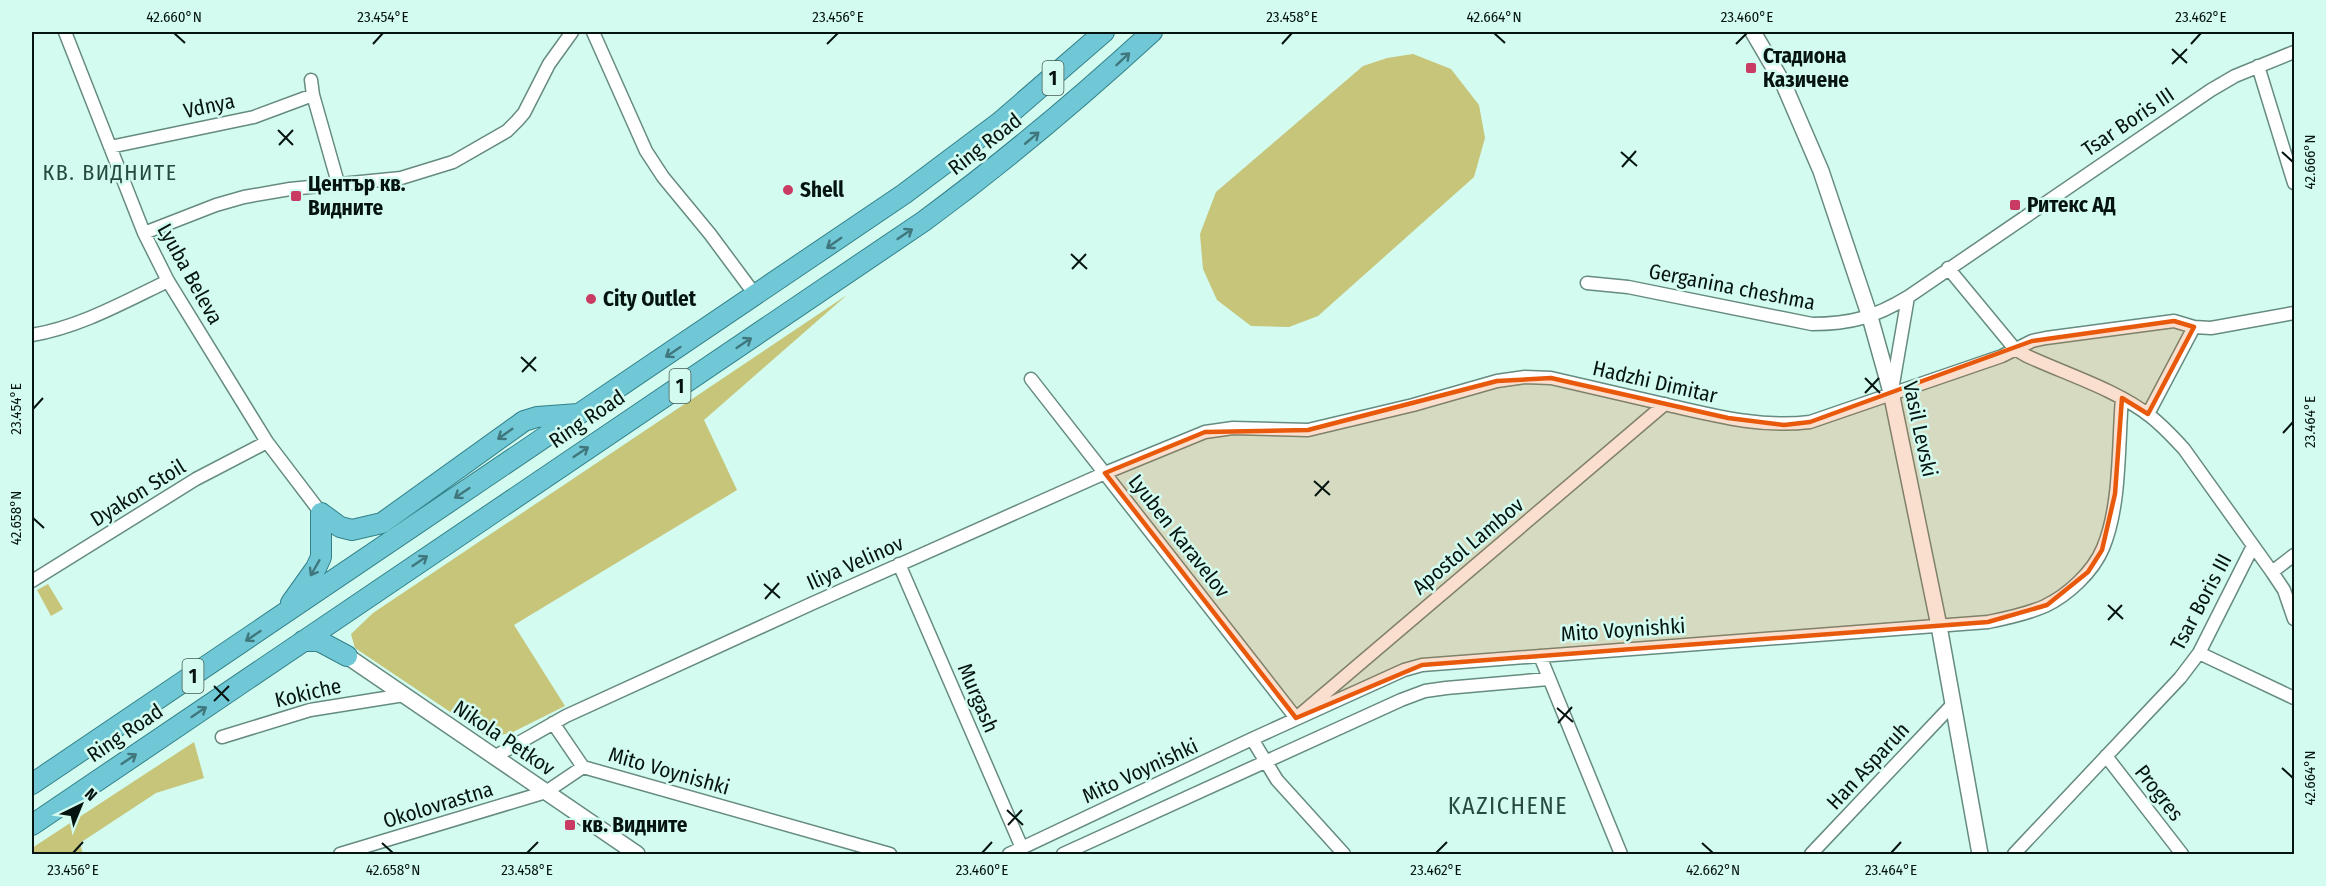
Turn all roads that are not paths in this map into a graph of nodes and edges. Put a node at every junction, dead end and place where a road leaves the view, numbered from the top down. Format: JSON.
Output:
{"nodes":[{"id":1,"x":65,"y":32,"type":"edge"},
{"id":2,"x":572,"y":32,"type":"edge"},
{"id":3,"x":593,"y":32,"type":"edge"},
{"id":4,"x":1104,"y":32,"type":"edge"},
{"id":5,"x":1152,"y":32,"type":"edge"},
{"id":6,"x":1754,"y":32,"type":"edge"},
{"id":7,"x":2295,"y":52,"type":"edge"},
{"id":8,"x":2258,"y":66,"type":"junction"},
{"id":9,"x":311,"y":80,"type":"dead end"},
{"id":10,"x":313,"y":95,"type":"junction"},
{"id":11,"x":110,"y":147,"type":"junction"},
{"id":12,"x":338,"y":183,"type":"junction"},
{"id":13,"x":2295,"y":183,"type":"edge"},
{"id":14,"x":144,"y":234,"type":"junction"},
{"id":15,"x":1948,"y":268,"type":"junction"},
{"id":16,"x":168,"y":281,"type":"junction"},
{"id":17,"x":1587,"y":283,"type":"dead end"},
{"id":18,"x":756,"y":296,"type":"junction"},
{"id":19,"x":1908,"y":297,"type":"junction"},
{"id":20,"x":2295,"y":313,"type":"edge"},
{"id":21,"x":1870,"y":317,"type":"junction"},
{"id":22,"x":2194,"y":327,"type":"junction"},
{"id":23,"x":32,"y":335,"type":"edge"},
{"id":24,"x":2015,"y":349,"type":"junction"},
{"id":25,"x":1030,"y":379,"type":"dead end"},
{"id":26,"x":1891,"y":393,"type":"junction"},
{"id":27,"x":2122,"y":398,"type":"junction"},
{"id":28,"x":1665,"y":404,"type":"junction"},
{"id":29,"x":580,"y":414,"type":"junction"},
{"id":30,"x":2148,"y":414,"type":"junction"},
{"id":31,"x":267,"y":442,"type":"junction"},
{"id":32,"x":1105,"y":473,"type":"junction"},
{"id":33,"x":321,"y":513,"type":"junction"},
{"id":34,"x":2253,"y":546,"type":"junction"},
{"id":35,"x":2295,"y":555,"type":"edge"},
{"id":36,"x":899,"y":564,"type":"junction"},
{"id":37,"x":2272,"y":573,"type":"junction"},
{"id":38,"x":32,"y":581,"type":"edge"},
{"id":39,"x":346,"y":611,"type":"junction"},
{"id":40,"x":283,"y":615,"type":"junction"},
{"id":41,"x":2295,"y":619,"type":"edge"},
{"id":42,"x":1939,"y":626,"type":"junction"},
{"id":43,"x":303,"y":641,"type":"junction"},
{"id":44,"x":2199,"y":652,"type":"junction"},
{"id":45,"x":347,"y":656,"type":"junction"},
{"id":46,"x":1540,"y":656,"type":"junction"},
{"id":47,"x":1548,"y":679,"type":"junction"},
{"id":48,"x":404,"y":695,"type":"junction"},
{"id":49,"x":2295,"y":698,"type":"edge"},
{"id":50,"x":1953,"y":704,"type":"junction"},
{"id":51,"x":1296,"y":718,"type":"junction"},
{"id":52,"x":553,"y":723,"type":"junction"},
{"id":53,"x":222,"y":737,"type":"dead end"},
{"id":54,"x":1252,"y":739,"type":"junction"},
{"id":55,"x":2106,"y":756,"type":"junction"},
{"id":56,"x":494,"y":757,"type":"junction"},
{"id":57,"x":1265,"y":763,"type":"junction"},
{"id":58,"x":583,"y":767,"type":"junction"},
{"id":59,"x":32,"y":784,"type":"edge"},
{"id":60,"x":546,"y":792,"type":"junction"},
{"id":61,"x":32,"y":825,"type":"edge"},
{"id":62,"x":1022,"y":848,"type":"junction"},
{"id":63,"x":340,"y":855,"type":"edge"},
{"id":64,"x":637,"y":855,"type":"edge"},
{"id":65,"x":891,"y":855,"type":"edge"},
{"id":66,"x":1009,"y":855,"type":"edge"},
{"id":67,"x":1063,"y":855,"type":"edge"},
{"id":68,"x":1344,"y":855,"type":"edge"},
{"id":69,"x":1621,"y":855,"type":"edge"},
{"id":70,"x":1811,"y":855,"type":"edge"},
{"id":71,"x":1980,"y":855,"type":"edge"},
{"id":72,"x":2014,"y":855,"type":"edge"},
{"id":73,"x":2182,"y":855,"type":"edge"}],
"edges":[{"from":1,"to":11,"type":"street","name":"Lyuba Beleva"},
{"from":2,"to":12,"type":"street"},
{"from":3,"to":18,"type":"street"},
{"from":4,"to":18,"type":"highway","name":"Ring Road","number":"1","one_way":true},
{"from":39,"to":5,"type":"highway","name":"Ring Road","number":"1","one_way":true},
{"from":6,"to":21,"type":"street","name":"Vasil Levski"},
{"from":7,"to":8,"type":"street","name":"Tsar Boris III"},
{"from":8,"to":13,"type":"street"},
{"from":8,"to":15,"type":"street","name":"Tsar Boris III"},
{"from":9,"to":10,"type":"street"},
{"from":10,"to":11,"type":"street","name":"Vdnya"},
{"from":10,"to":12,"type":"street"},
{"from":11,"to":14,"type":"street","name":"Lyuba Beleva"},
{"from":12,"to":14,"type":"street"},
{"from":14,"to":16,"type":"street","name":"Lyuba Beleva"},
{"from":15,"to":19,"type":"street","name":"Tsar Boris III"},
{"from":15,"to":24,"type":"street"},
{"from":16,"to":23,"type":"street"},
{"from":16,"to":31,"type":"street","name":"Lyuba Beleva"},
{"from":17,"to":21,"type":"street","name":"Gerganina cheshma"},
{"from":18,"to":29,"type":"highway","name":"Ring Road","number":"1","one_way":true},
{"from":19,"to":21,"type":"street","name":"Tsar Boris III"},
{"from":19,"to":26,"type":"street"},
{"from":20,"to":22,"type":"street"},
{"from":21,"to":26,"type":"street","name":"Vasil Levski"},
{"from":22,"to":24,"type":"street","name":"Hadzhi Dimitar"},
{"from":22,"to":30,"type":"street"},
{"from":24,"to":26,"type":"street","name":"Hadzhi Dimitar"},
{"from":24,"to":27,"type":"street","name":"Tsar Boris III"},
{"from":25,"to":32,"type":"street","name":"Lyuben Karavelov"},
{"from":26,"to":28,"type":"street","name":"Hadzhi Dimitar"},
{"from":26,"to":42,"type":"street","name":"Vasil Levski"},
{"from":27,"to":30,"type":"street","name":"Tsar Boris III"},
{"from":27,"to":42,"type":"street","name":"Mito Voynishki"},
{"from":28,"to":32,"type":"street","name":"Hadzhi Dimitar"},
{"from":28,"to":51,"type":"street","name":"Apostol Lambov"},
{"from":29,"to":33,"type":"highway","one_way":true},
{"from":29,"to":40,"type":"highway","name":"Ring Road","number":"1","one_way":true},
{"from":30,"to":34,"type":"street","name":"Tsar Boris III"},
{"from":31,"to":33,"type":"street","name":"Lyuba Beleva"},
{"from":31,"to":38,"type":"street","name":"Dyakon Stoil"},
{"from":32,"to":36,"type":"street","name":"Iliya Velinov"},
{"from":32,"to":51,"type":"street","name":"Lyuben Karavelov"},
{"from":33,"to":40,"type":"highway","one_way":true},
{"from":34,"to":37,"type":"street"},
{"from":34,"to":44,"type":"street","name":"Tsar Boris III"},
{"from":35,"to":37,"type":"street"},
{"from":36,"to":52,"type":"street","name":"Iliya Velinov"},
{"from":36,"to":62,"type":"street","name":"Murgash"},
{"from":37,"to":41,"type":"street"},
{"from":39,"to":43,"type":"highway","name":"Ring Road","number":"1"},
{"from":39,"to":45,"type":"highway"},
{"from":40,"to":59,"type":"highway","name":"Ring Road","number":"1","one_way":true},
{"from":42,"to":46,"type":"street","name":"Mito Voynishki"},
{"from":42,"to":50,"type":"street","name":"Vasil Levski"},
{"from":43,"to":45,"type":"highway"},
{"from":61,"to":43,"type":"highway","name":"Ring Road","number":"1","one_way":true},
{"from":44,"to":49,"type":"street"},
{"from":44,"to":55,"type":"street","name":"Tsar Boris III"},
{"from":45,"to":48,"type":"street","name":"Nikola Petkov"},
{"from":46,"to":47,"type":"street"},
{"from":46,"to":51,"type":"street","name":"Mito Voynishki"},
{"from":47,"to":57,"type":"street","name":"Mito Voynishki"},
{"from":47,"to":69,"type":"street"},
{"from":48,"to":53,"type":"street","name":"Kokiche"},
{"from":48,"to":56,"type":"street","name":"Nikola Petkov"},
{"from":50,"to":70,"type":"street","name":"Han Asparuh"},
{"from":50,"to":71,"type":"street","name":"Vasil Levski"},
{"from":51,"to":54,"type":"street","name":"Mito Voynishki"},
{"from":52,"to":56,"type":"street","name":"Iliya Velinov"},
{"from":52,"to":58,"type":"street"},
{"from":54,"to":57,"type":"street"},
{"from":54,"to":62,"type":"street","name":"Mito Voynishki"},
{"from":55,"to":72,"type":"street","name":"Tsar Boris III"},
{"from":55,"to":73,"type":"street","name":"Progres"},
{"from":56,"to":60,"type":"street","name":"Nikola Petkov"},
{"from":57,"to":67,"type":"street","name":"Mito Voynishki"},
{"from":57,"to":68,"type":"street"},
{"from":58,"to":60,"type":"street","name":"Mito Voynishki"},
{"from":58,"to":65,"type":"street","name":"Mito Voynishki"},
{"from":60,"to":63,"type":"street","name":"Okolovrastna"},
{"from":60,"to":64,"type":"street","name":"Nikola Petkov"},
{"from":62,"to":66,"type":"street","name":"Mito Voynishki"}]}
